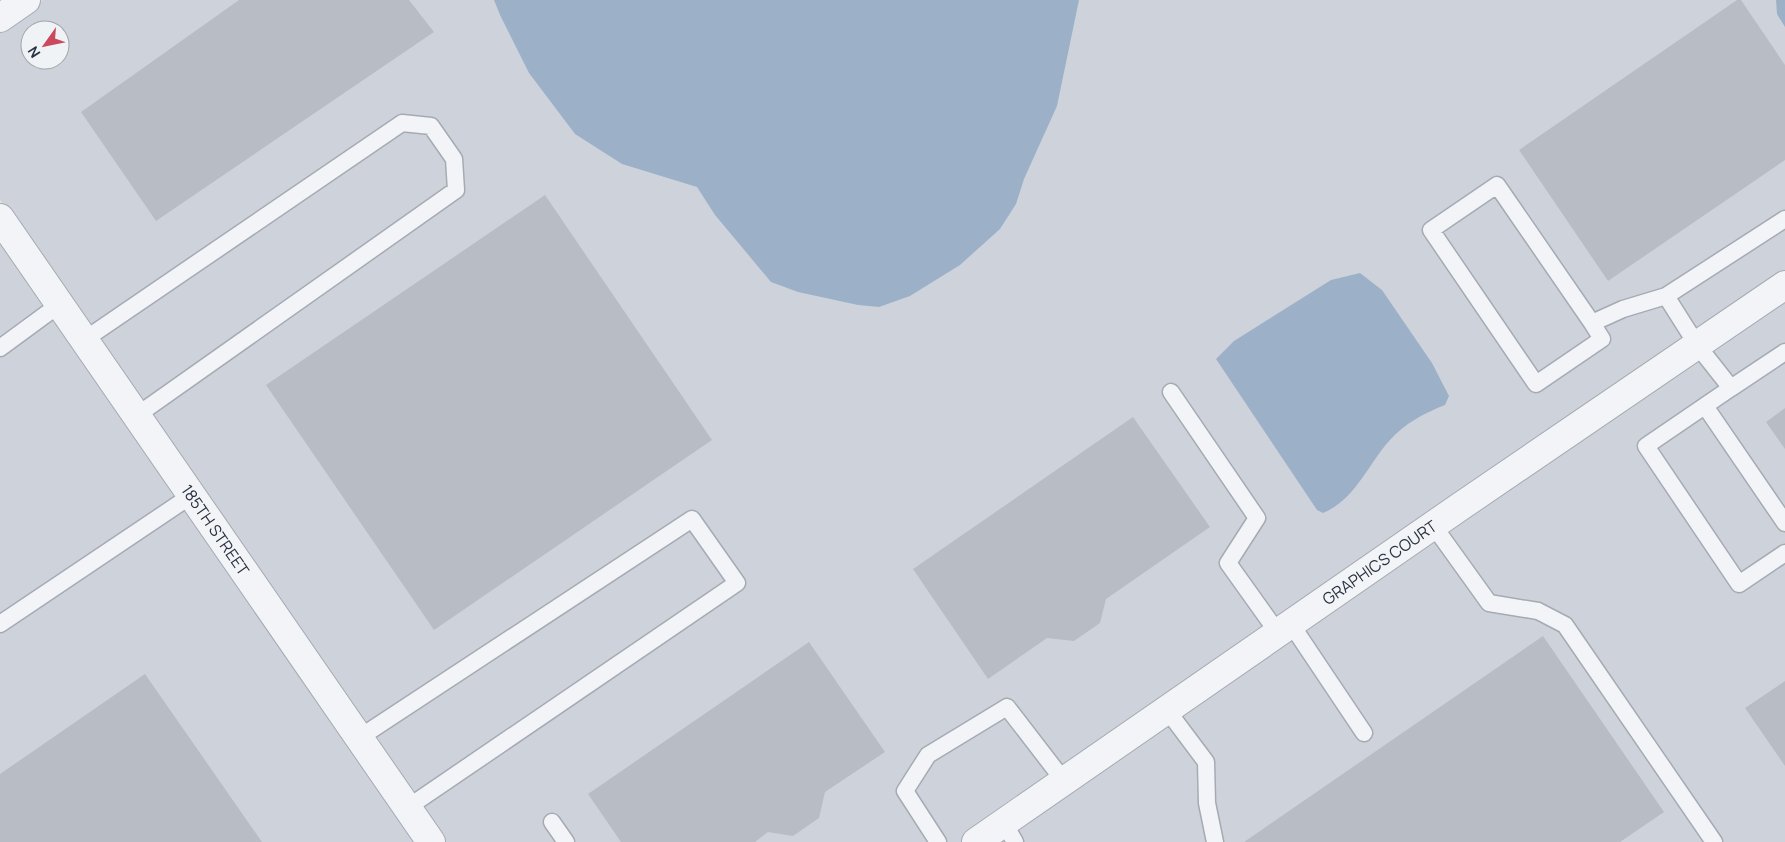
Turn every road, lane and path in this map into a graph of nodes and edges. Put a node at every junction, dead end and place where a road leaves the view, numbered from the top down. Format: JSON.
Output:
{"nodes":[{"id":1,"x":26,"y":0,"type":"edge"},
{"id":2,"x":0,"y":18,"type":"edge"},
{"id":3,"x":0,"y":218,"type":"edge"},
{"id":4,"x":1785,"y":219,"type":"edge"},
{"id":5,"x":1785,"y":285,"type":"edge"},
{"id":6,"x":1666,"y":296,"type":"junction"},
{"id":7,"x":60,"y":304,"type":"junction"},
{"id":8,"x":1592,"y":323,"type":"junction"},
{"id":9,"x":84,"y":340,"type":"junction"},
{"id":10,"x":1697,"y":345,"type":"junction"},
{"id":11,"x":0,"y":348,"type":"edge"},
{"id":12,"x":1785,"y":352,"type":"edge"},
{"id":13,"x":1731,"y":388,"type":"junction"},
{"id":14,"x":1171,"y":392,"type":"dead end"},
{"id":15,"x":1706,"y":406,"type":"junction"},
{"id":16,"x":136,"y":416,"type":"junction"},
{"id":17,"x":192,"y":495,"type":"junction"},
{"id":18,"x":1785,"y":523,"type":"edge"},
{"id":19,"x":1433,"y":525,"type":"junction"},
{"id":20,"x":1785,"y":553,"type":"edge"},
{"id":21,"x":0,"y":624,"type":"edge"},
{"id":22,"x":1284,"y":629,"type":"junction"},
{"id":23,"x":1167,"y":710,"type":"junction"},
{"id":24,"x":1364,"y":733,"type":"dead end"},
{"id":25,"x":359,"y":738,"type":"junction"},
{"id":26,"x":1064,"y":781,"type":"junction"},
{"id":27,"x":408,"y":808,"type":"junction"},
{"id":28,"x":552,"y":822,"type":"dead end"},
{"id":29,"x":1009,"y":832,"type":"edge"},
{"id":30,"x":431,"y":842,"type":"edge"},
{"id":31,"x":566,"y":842,"type":"edge"},
{"id":32,"x":938,"y":842,"type":"edge"},
{"id":33,"x":976,"y":842,"type":"edge"},
{"id":34,"x":1215,"y":842,"type":"edge"},
{"id":35,"x":1714,"y":842,"type":"edge"}],
"edges":[{"from":1,"to":2,"type":"street"},
{"from":3,"to":7,"type":"street","name":"185TH STREET"},
{"from":4,"to":6,"type":"lane"},
{"from":5,"to":10,"type":"street","name":"GRAPHICS COURT"},
{"from":6,"to":8,"type":"lane"},
{"from":6,"to":10,"type":"lane"},
{"from":7,"to":9,"type":"street","name":"185TH STREET"},
{"from":7,"to":11,"type":"lane"},
{"from":8,"to":8,"type":"lane"},
{"from":9,"to":16,"type":"street","name":"185TH STREET"},
{"from":9,"to":16,"type":"lane"},
{"from":10,"to":13,"type":"lane"},
{"from":10,"to":19,"type":"street","name":"GRAPHICS COURT"},
{"from":12,"to":13,"type":"lane"},
{"from":13,"to":15,"type":"lane"},
{"from":14,"to":22,"type":"lane"},
{"from":15,"to":18,"type":"lane"},
{"from":15,"to":20,"type":"lane"},
{"from":16,"to":17,"type":"street","name":"185TH STREET"},
{"from":17,"to":21,"type":"lane"},
{"from":17,"to":25,"type":"street","name":"185TH STREET"},
{"from":19,"to":22,"type":"street","name":"GRAPHICS COURT"},
{"from":19,"to":35,"type":"lane"},
{"from":22,"to":23,"type":"street","name":"GRAPHICS COURT"},
{"from":22,"to":24,"type":"lane"},
{"from":23,"to":26,"type":"street","name":"GRAPHICS COURT"},
{"from":23,"to":34,"type":"lane"},
{"from":25,"to":27,"type":"street","name":"185TH STREET"},
{"from":25,"to":27,"type":"lane"},
{"from":26,"to":29,"type":"street","name":"GRAPHICS COURT"},
{"from":26,"to":32,"type":"lane"},
{"from":27,"to":30,"type":"street","name":"185TH STREET"},
{"from":28,"to":31,"type":"lane"},
{"from":29,"to":33,"type":"street","name":"GRAPHICS COURT"}]}
